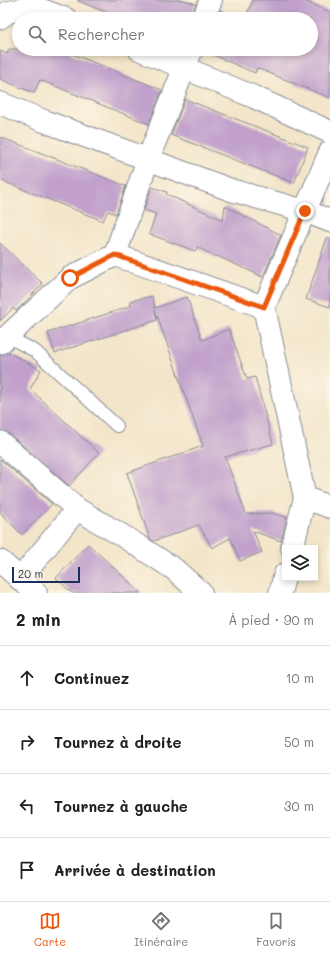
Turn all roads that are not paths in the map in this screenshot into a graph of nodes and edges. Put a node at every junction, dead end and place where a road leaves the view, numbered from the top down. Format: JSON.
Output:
{"nodes":[{"id":1,"x":212,"y":0,"type":"edge"},
{"id":2,"x":47,"y":12,"type":"edge"},
{"id":3,"x":206,"y":12,"type":"edge"},
{"id":4,"x":0,"y":18,"type":"edge"},
{"id":5,"x":173,"y":56,"type":"edge"},
{"id":6,"x":188,"y":59,"type":"edge"},
{"id":7,"x":0,"y":103,"type":"edge"},
{"id":8,"x":330,"y":132,"type":"edge"},
{"id":9,"x":330,"y":152,"type":"edge"},
{"id":10,"x":148,"y":159,"type":"junction"},
{"id":11,"x":305,"y":211,"type":"junction"},
{"id":12,"x":330,"y":221,"type":"edge"},
{"id":13,"x":115,"y":255,"type":"junction"},
{"id":14,"x":264,"y":307,"type":"junction"},
{"id":15,"x":3,"y":339,"type":"edge"},
{"id":16,"x":117,"y":426,"type":"dead end"},
{"id":17,"x":0,"y":442,"type":"edge"},
{"id":18,"x":305,"y":498,"type":"junction"},
{"id":19,"x":330,"y":507,"type":"edge"},
{"id":20,"x":77,"y":509,"type":"junction"},
{"id":21,"x":293,"y":545,"type":"edge"},
{"id":22,"x":0,"y":561,"type":"edge"},
{"id":23,"x":283,"y":581,"type":"edge"},
{"id":24,"x":28,"y":586,"type":"edge"},
{"id":25,"x":201,"y":593,"type":"edge"},
{"id":26,"x":280,"y":593,"type":"edge"}],
"edges":[{"from":1,"to":3,"type":"street"},
{"from":2,"to":4,"type":"street"},
{"from":5,"to":6,"type":"street"},
{"from":6,"to":8,"type":"street"},
{"from":6,"to":10,"type":"street"},
{"from":7,"to":10,"type":"street"},
{"from":9,"to":11,"type":"street"},
{"from":10,"to":11,"type":"street"},
{"from":10,"to":13,"type":"street"},
{"from":11,"to":12,"type":"street"},
{"from":11,"to":14,"type":"street"},
{"from":13,"to":14,"type":"street"},
{"from":13,"to":15,"type":"street"},
{"from":14,"to":18,"type":"street"},
{"from":15,"to":16,"type":"lane"},
{"from":17,"to":20,"type":"street"},
{"from":18,"to":19,"type":"street"},
{"from":18,"to":21,"type":"street"},
{"from":20,"to":24,"type":"street"},
{"from":20,"to":25,"type":"street"},
{"from":22,"to":24,"type":"street"},
{"from":23,"to":26,"type":"street"}]}
